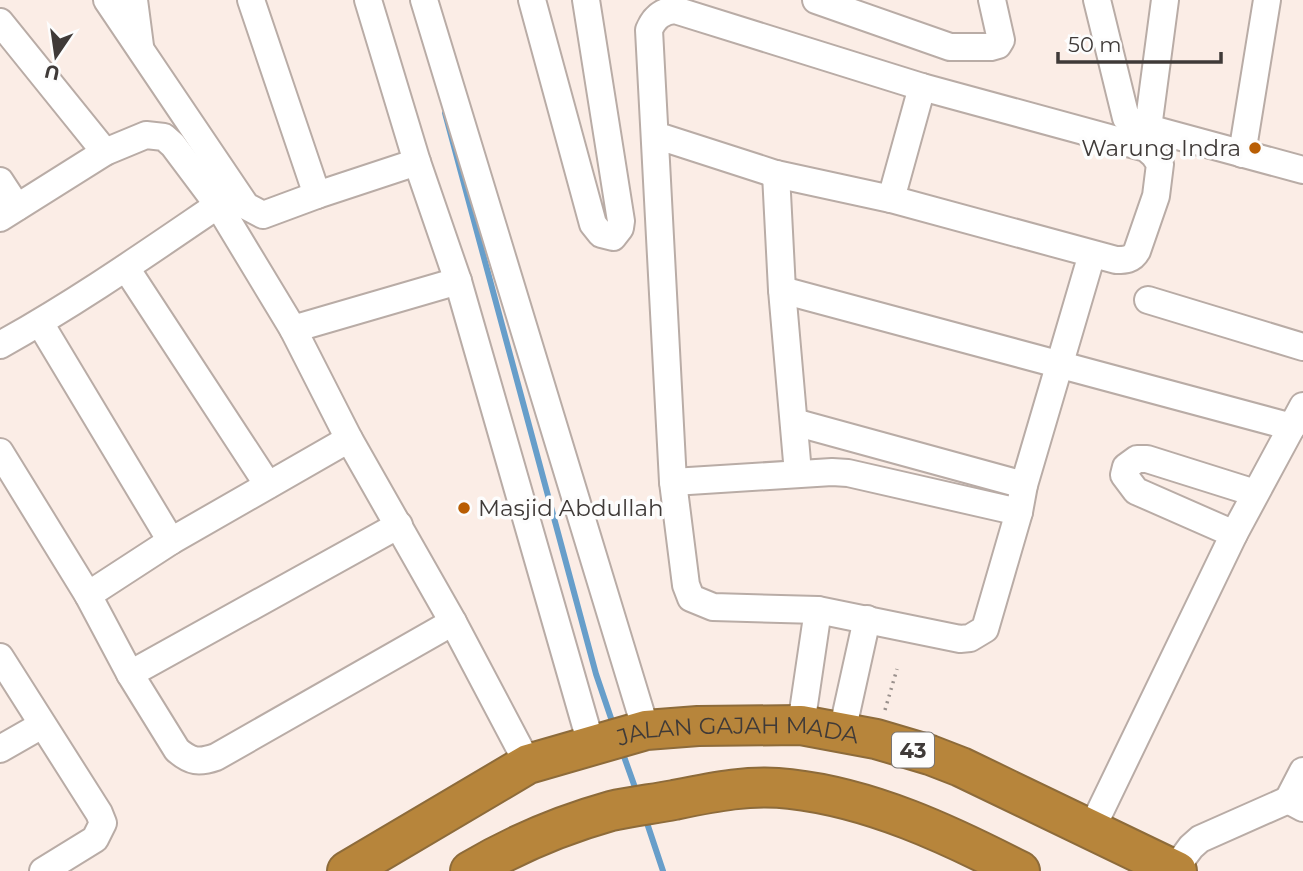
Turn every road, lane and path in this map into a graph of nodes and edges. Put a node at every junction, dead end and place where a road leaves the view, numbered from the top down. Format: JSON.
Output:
{"nodes":[{"id":1,"x":107,"y":0,"type":"edge"},
{"id":2,"x":134,"y":0,"type":"edge"},
{"id":3,"x":251,"y":0,"type":"edge"},
{"id":4,"x":368,"y":0,"type":"edge"},
{"id":5,"x":424,"y":0,"type":"edge"},
{"id":6,"x":532,"y":0,"type":"edge"},
{"id":7,"x":586,"y":0,"type":"edge"},
{"id":8,"x":816,"y":0,"type":"edge"},
{"id":9,"x":992,"y":0,"type":"edge"},
{"id":10,"x":1097,"y":0,"type":"edge"},
{"id":11,"x":1165,"y":0,"type":"edge"},
{"id":12,"x":1267,"y":0,"type":"edge"},
{"id":13,"x":0,"y":22,"type":"edge"},
{"id":14,"x":141,"y":51,"type":"junction"},
{"id":15,"x":922,"y":87,"type":"junction"},
{"id":16,"x":1148,"y":128,"type":"junction"},
{"id":17,"x":655,"y":135,"type":"junction"},
{"id":18,"x":105,"y":152,"type":"junction"},
{"id":19,"x":1242,"y":154,"type":"junction"},
{"id":20,"x":417,"y":162,"type":"junction"},
{"id":21,"x":1303,"y":170,"type":"edge"},
{"id":22,"x":776,"y":174,"type":"junction"},
{"id":23,"x":0,"y":181,"type":"edge"},
{"id":24,"x":317,"y":195,"type":"junction"},
{"id":25,"x":891,"y":199,"type":"junction"},
{"id":26,"x":218,"y":205,"type":"junction"},
{"id":27,"x":8,"y":213,"type":"edge"},
{"id":28,"x":1092,"y":254,"type":"junction"},
{"id":29,"x":125,"y":268,"type":"junction"},
{"id":30,"x":458,"y":281,"type":"junction"},
{"id":31,"x":782,"y":290,"type":"junction"},
{"id":32,"x":1148,"y":300,"type":"dead end"},
{"id":33,"x":40,"y":323,"type":"junction"},
{"id":34,"x":293,"y":329,"type":"junction"},
{"id":35,"x":0,"y":345,"type":"edge"},
{"id":36,"x":1303,"y":347,"type":"edge"},
{"id":37,"x":1060,"y":364,"type":"junction"},
{"id":38,"x":1297,"y":416,"type":"edge"},
{"id":39,"x":794,"y":422,"type":"junction"},
{"id":40,"x":349,"y":439,"type":"junction"},
{"id":41,"x":0,"y":452,"type":"edge"},
{"id":42,"x":798,"y":472,"type":"junction"},
{"id":43,"x":673,"y":482,"type":"junction"},
{"id":44,"x":268,"y":485,"type":"junction"},
{"id":45,"x":1024,"y":485,"type":"junction"},
{"id":46,"x":1255,"y":493,"type":"junction"},
{"id":47,"x":1019,"y":512,"type":"junction"},
{"id":48,"x":399,"y":525,"type":"junction"},
{"id":49,"x":1234,"y":534,"type":"junction"},
{"id":50,"x":171,"y":541,"type":"junction"},
{"id":51,"x":88,"y":595,"type":"junction"},
{"id":52,"x":818,"y":610,"type":"junction"},
{"id":53,"x":867,"y":620,"type":"junction"},
{"id":54,"x":453,"y":622,"type":"junction"},
{"id":55,"x":0,"y":657,"type":"edge"},
{"id":56,"x":897,"y":668,"type":"dead end"},
{"id":57,"x":130,"y":674,"type":"junction"},
{"id":58,"x":42,"y":725,"type":"junction"},
{"id":59,"x":801,"y":725,"type":"junction"},
{"id":60,"x":859,"y":736,"type":"junction"},
{"id":61,"x":616,"y":738,"type":"junction"},
{"id":62,"x":0,"y":749,"type":"edge"},
{"id":63,"x":528,"y":764,"type":"junction"},
{"id":64,"x":1303,"y":771,"type":"edge"},
{"id":65,"x":1296,"y":804,"type":"edge"},
{"id":66,"x":1090,"y":830,"type":"junction"},
{"id":67,"x":1175,"y":870,"type":"edge"},
{"id":68,"x":43,"y":871,"type":"edge"},
{"id":69,"x":347,"y":871,"type":"edge"},
{"id":70,"x":470,"y":871,"type":"edge"},
{"id":71,"x":1020,"y":871,"type":"edge"}],
"edges":[{"from":1,"to":14,"type":"street"},
{"from":2,"to":14,"type":"street"},
{"from":3,"to":24,"type":"street"},
{"from":4,"to":20,"type":"street"},
{"from":5,"to":61,"type":"street"},
{"from":6,"to":7,"type":"street"},
{"from":8,"to":9,"type":"street"},
{"from":10,"to":16,"type":"street"},
{"from":11,"to":16,"type":"street"},
{"from":12,"to":19,"type":"street"},
{"from":13,"to":18,"type":"street"},
{"from":14,"to":24,"type":"street"},
{"from":15,"to":17,"type":"street"},
{"from":15,"to":25,"type":"street"},
{"from":15,"to":28,"type":"street"},
{"from":16,"to":19,"type":"street"},
{"from":17,"to":22,"type":"street"},
{"from":17,"to":43,"type":"street"},
{"from":18,"to":26,"type":"street"},
{"from":18,"to":27,"type":"street"},
{"from":19,"to":21,"type":"street"},
{"from":20,"to":24,"type":"street"},
{"from":20,"to":30,"type":"street"},
{"from":22,"to":25,"type":"street"},
{"from":22,"to":31,"type":"street"},
{"from":23,"to":27,"type":"street"},
{"from":25,"to":28,"type":"street"},
{"from":26,"to":29,"type":"street"},
{"from":26,"to":34,"type":"street"},
{"from":28,"to":37,"type":"street"},
{"from":29,"to":33,"type":"street"},
{"from":29,"to":44,"type":"street"},
{"from":30,"to":34,"type":"street"},
{"from":30,"to":61,"type":"street"},
{"from":31,"to":37,"type":"street"},
{"from":31,"to":39,"type":"street"},
{"from":32,"to":36,"type":"street"},
{"from":33,"to":35,"type":"street"},
{"from":33,"to":50,"type":"street"},
{"from":34,"to":40,"type":"street"},
{"from":37,"to":38,"type":"street"},
{"from":37,"to":45,"type":"street"},
{"from":38,"to":46,"type":"street"},
{"from":39,"to":42,"type":"street"},
{"from":39,"to":45,"type":"street"},
{"from":40,"to":44,"type":"street"},
{"from":40,"to":48,"type":"street"},
{"from":41,"to":51,"type":"street"},
{"from":42,"to":43,"type":"street"},
{"from":42,"to":47,"type":"street"},
{"from":43,"to":52,"type":"street"},
{"from":44,"to":50,"type":"street"},
{"from":45,"to":47,"type":"street"},
{"from":46,"to":49,"type":"street"},
{"from":46,"to":49,"type":"street"},
{"from":47,"to":53,"type":"street"},
{"from":48,"to":54,"type":"street"},
{"from":48,"to":57,"type":"street"},
{"from":49,"to":66,"type":"street"},
{"from":50,"to":51,"type":"street"},
{"from":51,"to":57,"type":"street"},
{"from":52,"to":53,"type":"street"},
{"from":52,"to":59,"type":"street"},
{"from":53,"to":60,"type":"street"},
{"from":54,"to":57,"type":"street"},
{"from":54,"to":63,"type":"street"},
{"from":55,"to":58,"type":"street"},
{"from":56,"to":60,"type":"path"},
{"from":58,"to":62,"type":"street"},
{"from":58,"to":68,"type":"street"},
{"from":59,"to":60,"type":"highway","name":"JALAN GAJAH MADA","number":"43"},
{"from":59,"to":61,"type":"highway","name":"JALAN GAJAH MADA","number":"43"},
{"from":60,"to":66,"type":"highway","name":"JALAN GAJAH MADA","number":"43"},
{"from":61,"to":63,"type":"highway","name":"JALAN GAJAH MADA","number":"43"},
{"from":63,"to":69,"type":"highway","name":"JALAN GAJAH MADA","number":"43"},
{"from":64,"to":65,"type":"street"},
{"from":65,"to":67,"type":"street"},
{"from":66,"to":67,"type":"highway","name":"JALAN GAJAH MADA","number":"43"},
{"from":70,"to":71,"type":"highway"}]}
